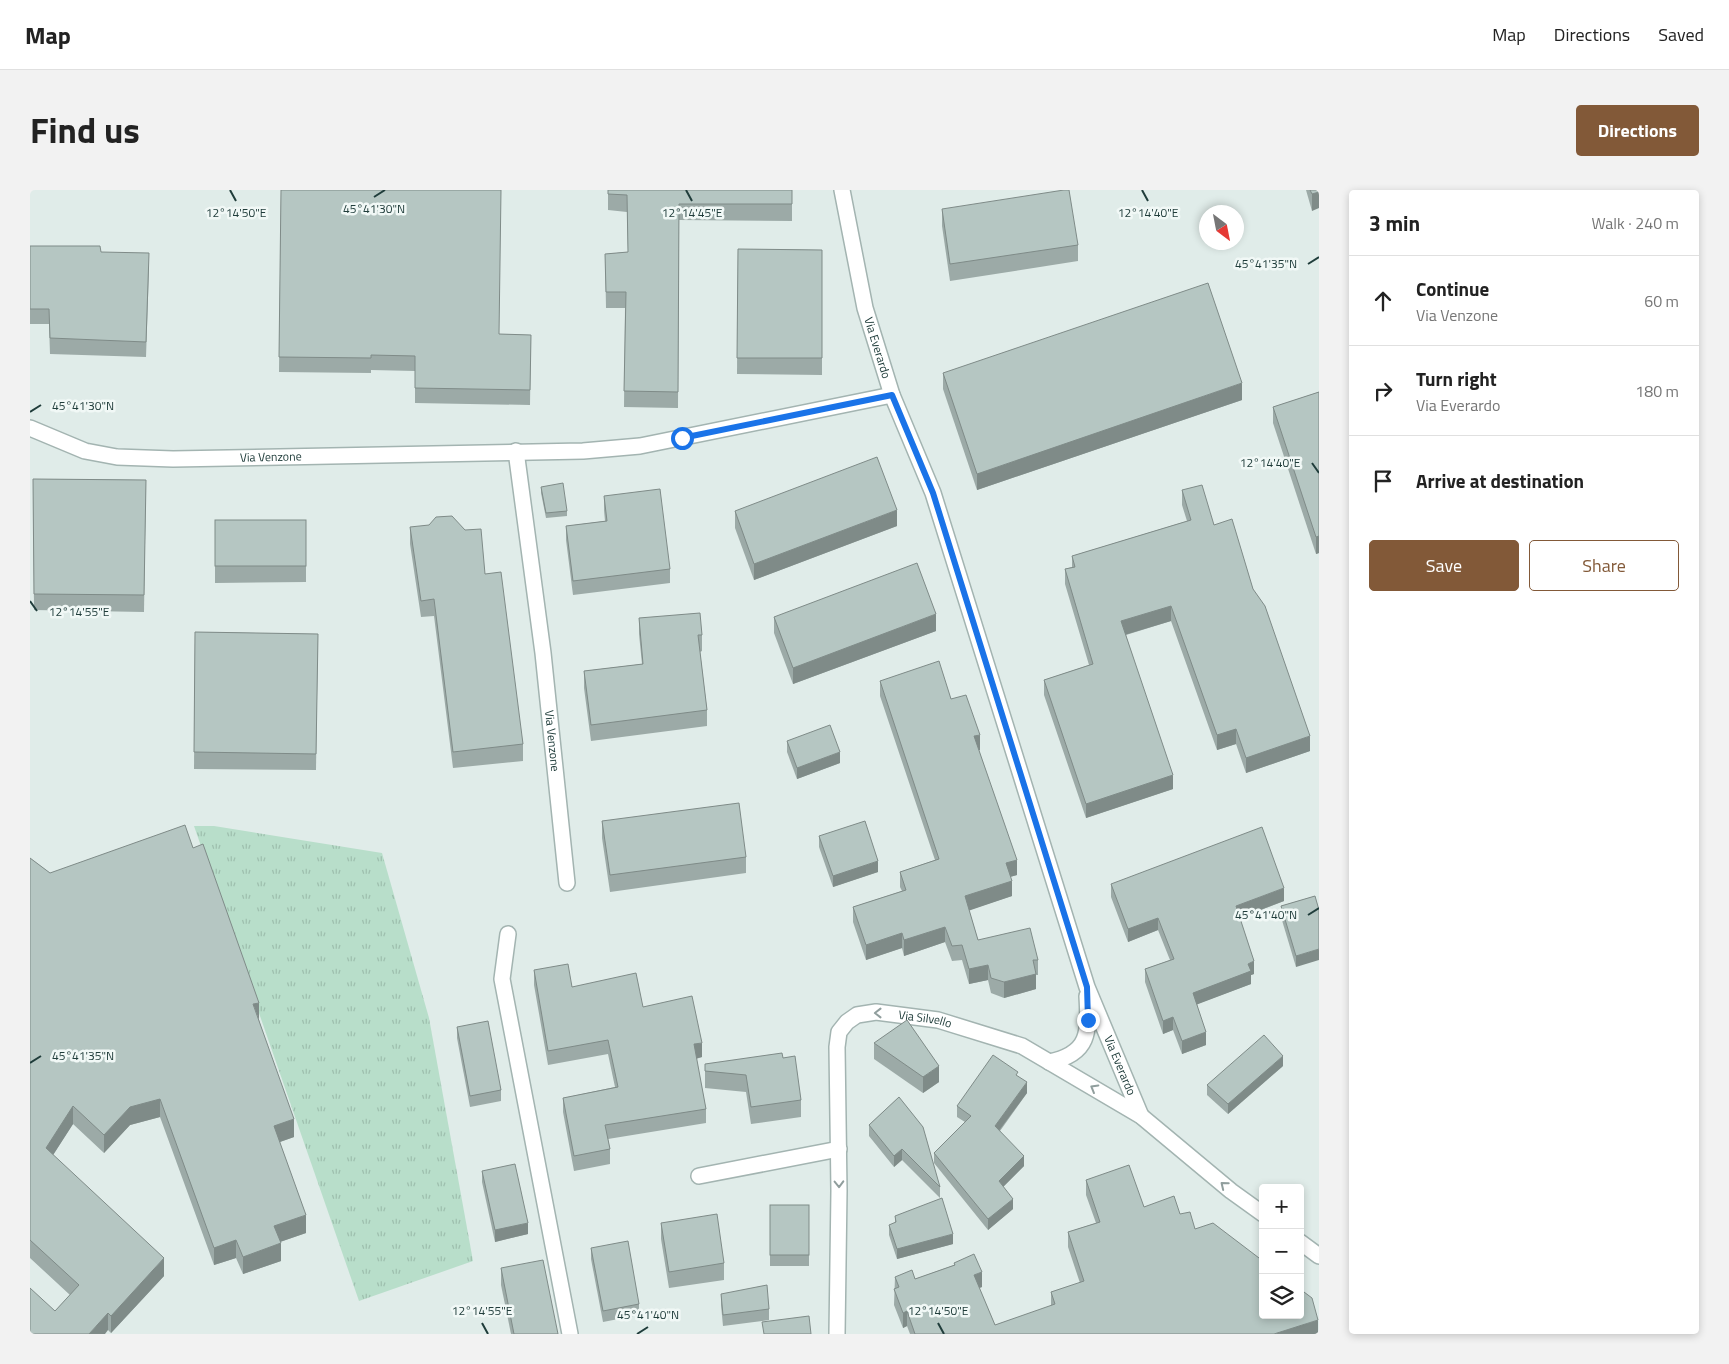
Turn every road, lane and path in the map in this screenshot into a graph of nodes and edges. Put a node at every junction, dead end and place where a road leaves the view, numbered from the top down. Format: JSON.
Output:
{"nodes":[{"id":1,"x":842,"y":190,"type":"edge"},
{"id":2,"x":892,"y":395,"type":"junction"},
{"id":3,"x":30,"y":428,"type":"edge"},
{"id":4,"x":516,"y":451,"type":"junction"},
{"id":5,"x":567,"y":883,"type":"dead end"},
{"id":6,"x":508,"y":934,"type":"dead end"},
{"id":7,"x":1087,"y":987,"type":"junction"},
{"id":8,"x":1049,"y":1062,"type":"junction"},
{"id":9,"x":1141,"y":1116,"type":"junction"},
{"id":10,"x":838,"y":1149,"type":"junction"},
{"id":11,"x":699,"y":1176,"type":"dead end"},
{"id":12,"x":1259,"y":1211,"type":"edge"},
{"id":13,"x":1304,"y":1245,"type":"edge"},
{"id":14,"x":1319,"y":1256,"type":"edge"},
{"id":15,"x":570,"y":1334,"type":"edge"},
{"id":16,"x":836,"y":1334,"type":"edge"}],
"edges":[{"from":1,"to":2,"type":"street","name":"Via Everardo"},
{"from":2,"to":4,"type":"street","name":"Via Venzone"},
{"from":2,"to":7,"type":"street","name":"Via Everardo"},
{"from":3,"to":4,"type":"street","name":"Via Venzone"},
{"from":4,"to":5,"type":"street","name":"Via Venzone"},
{"from":6,"to":15,"type":"street"},
{"from":7,"to":8,"type":"street","name":"Via Everardo"},
{"from":7,"to":9,"type":"street","name":"Via Everardo"},
{"from":9,"to":8,"type":"street","name":"Via Silvello","one_way":true},
{"from":8,"to":10,"type":"street","name":"Via Silvello","one_way":true},
{"from":12,"to":9,"type":"street","name":"Via Silvello","one_way":true},
{"from":10,"to":11,"type":"street"},
{"from":10,"to":16,"type":"street","name":"Via Silvello","one_way":true},
{"from":13,"to":14,"type":"street"}]}
